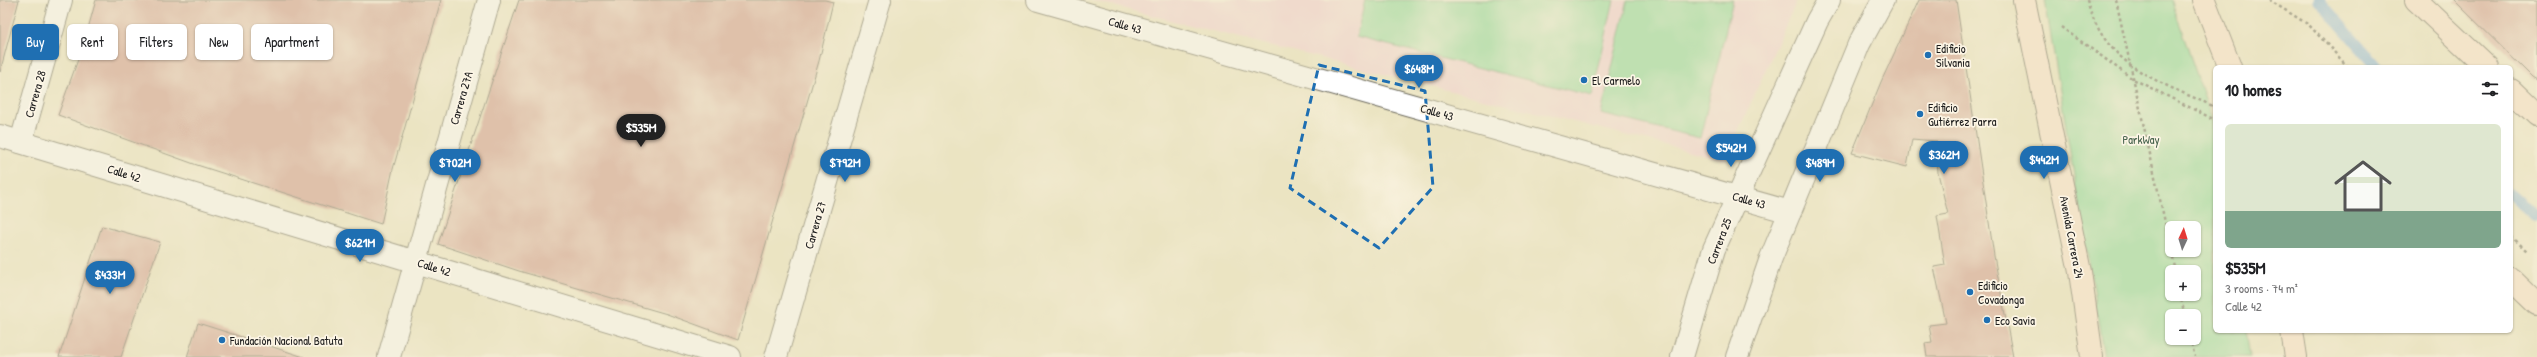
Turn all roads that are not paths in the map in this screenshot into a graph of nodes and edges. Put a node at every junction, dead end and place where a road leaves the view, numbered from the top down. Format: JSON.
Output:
{"nodes":[{"id":1,"x":61,"y":0,"type":"edge"},
{"id":2,"x":489,"y":0,"type":"edge"},
{"id":3,"x":880,"y":0,"type":"edge"},
{"id":4,"x":1038,"y":0,"type":"edge"},
{"id":5,"x":1829,"y":0,"type":"edge"},
{"id":6,"x":1883,"y":0,"type":"edge"},
{"id":7,"x":2204,"y":0,"type":"edge"},
{"id":8,"x":2416,"y":0,"type":"edge"},
{"id":9,"x":2026,"y":10,"type":"edge"},
{"id":10,"x":2229,"y":65,"type":"edge"},
{"id":11,"x":2485,"y":65,"type":"edge"},
{"id":12,"x":2513,"y":92,"type":"edge"},
{"id":13,"x":2537,"y":114,"type":"edge"},
{"id":14,"x":0,"y":136,"type":"edge"},
{"id":15,"x":21,"y":142,"type":"junction"},
{"id":16,"x":1737,"y":197,"type":"junction"},
{"id":17,"x":1790,"y":212,"type":"junction"},
{"id":18,"x":415,"y":262,"type":"junction"},
{"id":19,"x":2513,"y":281,"type":"edge"},
{"id":20,"x":2537,"y":304,"type":"edge"},
{"id":21,"x":2292,"y":333,"type":"edge"},
{"id":22,"x":389,"y":357,"type":"edge"},
{"id":23,"x":730,"y":357,"type":"edge"},
{"id":24,"x":776,"y":357,"type":"edge"},
{"id":25,"x":1682,"y":357,"type":"edge"},
{"id":26,"x":1737,"y":357,"type":"edge"},
{"id":27,"x":2092,"y":357,"type":"edge"},
{"id":28,"x":2296,"y":357,"type":"edge"}],
"edges":[{"from":1,"to":15,"type":"street","name":"Carrera 28"},
{"from":2,"to":18,"type":"street","name":"Carrera 27A"},
{"from":3,"to":24,"type":"street","name":"Carrera 27"},
{"from":4,"to":16,"type":"street","name":"Calle 43"},
{"from":5,"to":16,"type":"street","name":"Carrera 25"},
{"from":6,"to":17,"type":"street"},
{"from":7,"to":10,"type":"main road"},
{"from":8,"to":11,"type":"main road"},
{"from":9,"to":27,"type":"main road","name":"Avenida Carrera 24"},
{"from":12,"to":13,"type":"main road"},
{"from":14,"to":15,"type":"street","name":"Calle 42"},
{"from":15,"to":18,"type":"street","name":"Calle 42"},
{"from":16,"to":17,"type":"street","name":"Calle 43"},
{"from":16,"to":25,"type":"street","name":"Carrera 25"},
{"from":17,"to":26,"type":"street"},
{"from":18,"to":22,"type":"street","name":"Carrera 27A"},
{"from":18,"to":23,"type":"street","name":"Calle 42"},
{"from":19,"to":20,"type":"main road"},
{"from":21,"to":28,"type":"main road"}]}
